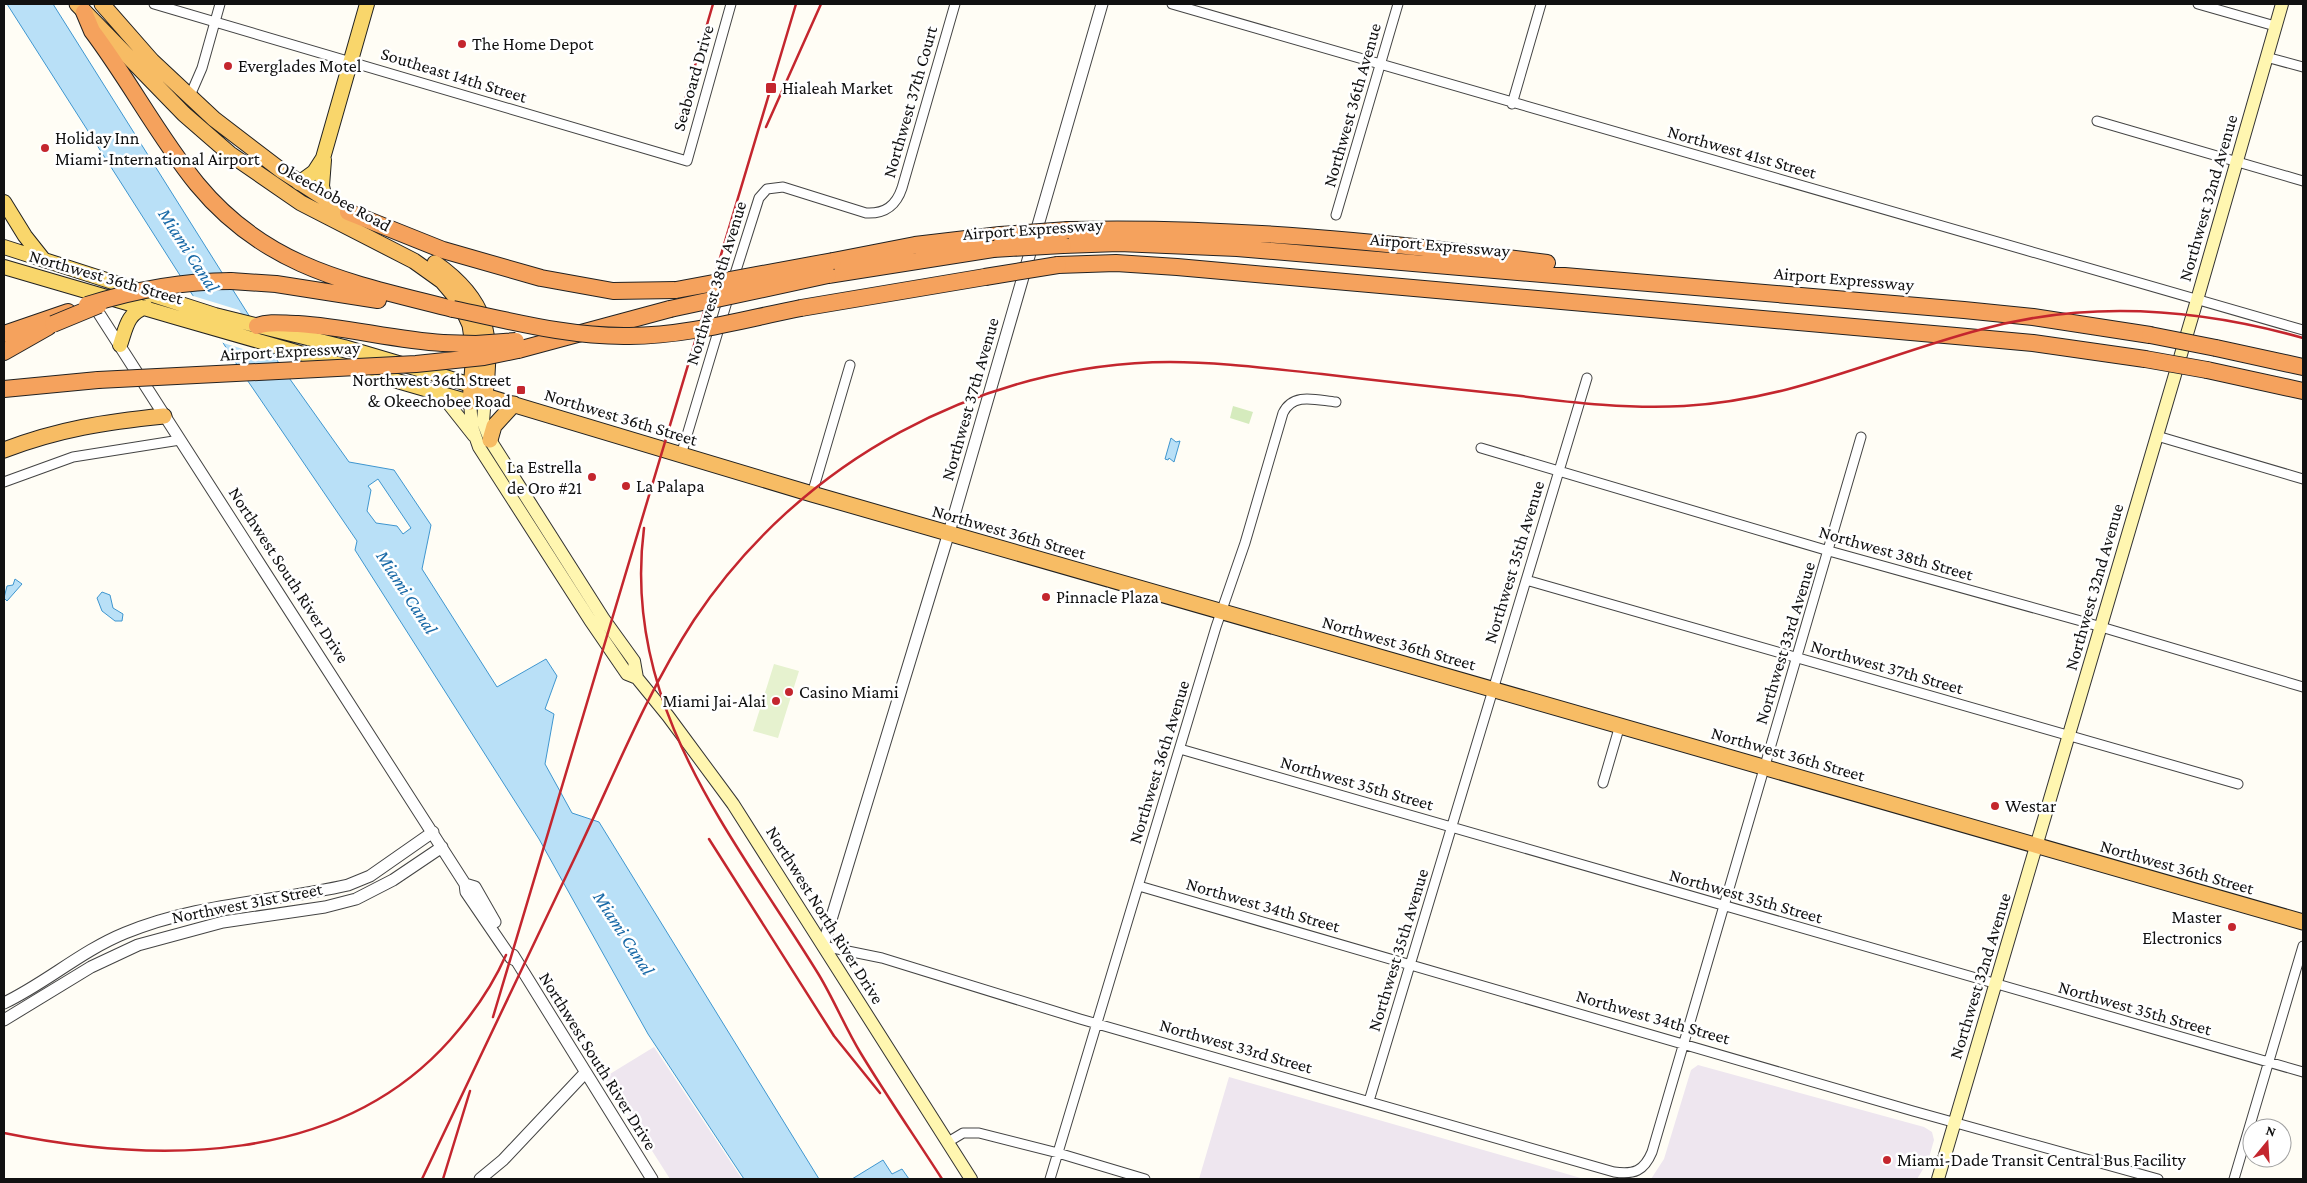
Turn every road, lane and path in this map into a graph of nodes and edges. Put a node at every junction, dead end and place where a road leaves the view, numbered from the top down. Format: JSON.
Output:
{"nodes":[{"id":1,"x":102,"y":4,"type":"edge"},
{"id":2,"x":154,"y":4,"type":"edge"},
{"id":3,"x":220,"y":4,"type":"edge"},
{"id":4,"x":367,"y":4,"type":"edge"},
{"id":5,"x":731,"y":4,"type":"edge"},
{"id":6,"x":955,"y":4,"type":"edge"},
{"id":7,"x":1102,"y":4,"type":"edge"},
{"id":8,"x":1172,"y":4,"type":"edge"},
{"id":9,"x":1398,"y":4,"type":"edge"},
{"id":10,"x":1541,"y":4,"type":"edge"},
{"id":11,"x":2198,"y":4,"type":"edge"},
{"id":12,"x":2282,"y":4,"type":"edge"},
{"id":13,"x":80,"y":8,"type":"edge"},
{"id":14,"x":214,"y":22,"type":"junction"},
{"id":15,"x":2275,"y":26,"type":"junction"},
{"id":16,"x":2266,"y":57,"type":"junction"},
{"id":17,"x":351,"y":61,"type":"junction"},
{"id":18,"x":1380,"y":63,"type":"junction"},
{"id":19,"x":2303,"y":67,"type":"edge"},
{"id":20,"x":189,"y":98,"type":"junction"},
{"id":21,"x":1512,"y":104,"type":"junction"},
{"id":22,"x":2097,"y":121,"type":"dead end"},
{"id":23,"x":323,"y":158,"type":"junction"},
{"id":24,"x":2237,"y":160,"type":"junction"},
{"id":25,"x":687,"y":161,"type":"joint"},
{"id":26,"x":262,"y":178,"type":"junction"},
{"id":27,"x":2303,"y":180,"type":"edge"},
{"id":28,"x":299,"y":183,"type":"junction"},
{"id":29,"x":324,"y":199,"type":"junction"},
{"id":30,"x":4,"y":202,"type":"edge"},
{"id":31,"x":891,"y":207,"type":"joint"},
{"id":32,"x":348,"y":212,"type":"junction"},
{"id":33,"x":1336,"y":215,"type":"dead end"},
{"id":34,"x":4,"y":247,"type":"edge"},
{"id":35,"x":4,"y":259,"type":"edge"},
{"id":36,"x":45,"y":260,"type":"junction"},
{"id":37,"x":4,"y":267,"type":"edge"},
{"id":38,"x":830,"y":268,"type":"junction"},
{"id":39,"x":80,"y":289,"type":"junction"},
{"id":40,"x":124,"y":294,"type":"junction"},
{"id":41,"x":381,"y":295,"type":"junction"},
{"id":42,"x":2197,"y":300,"type":"junction"},
{"id":43,"x":146,"y":307,"type":"junction"},
{"id":44,"x":49,"y":318,"type":"junction"},
{"id":45,"x":4,"y":323,"type":"edge"},
{"id":46,"x":253,"y":330,"type":"junction"},
{"id":47,"x":2303,"y":330,"type":"edge"},
{"id":48,"x":4,"y":334,"type":"edge"},
{"id":49,"x":120,"y":345,"type":"junction"},
{"id":50,"x":517,"y":345,"type":"junction"},
{"id":51,"x":4,"y":352,"type":"edge"},
{"id":52,"x":850,"y":365,"type":"dead end"},
{"id":53,"x":2303,"y":366,"type":"edge"},
{"id":54,"x":1587,"y":378,"type":"dead end"},
{"id":55,"x":48,"y":384,"type":"junction"},
{"id":56,"x":471,"y":385,"type":"junction"},
{"id":57,"x":4,"y":389,"type":"edge"},
{"id":58,"x":2303,"y":391,"type":"edge"},
{"id":59,"x":440,"y":393,"type":"junction"},
{"id":60,"x":485,"y":396,"type":"junction"},
{"id":61,"x":4,"y":397,"type":"edge"},
{"id":62,"x":470,"y":402,"type":"junction"},
{"id":63,"x":1336,"y":402,"type":"dead end"},
{"id":64,"x":514,"y":404,"type":"junction"},
{"id":65,"x":164,"y":416,"type":"junction"},
{"id":66,"x":2157,"y":436,"type":"junction"},
{"id":67,"x":1861,"y":438,"type":"dead end"},
{"id":68,"x":483,"y":439,"type":"junction"},
{"id":69,"x":180,"y":440,"type":"junction"},
{"id":70,"x":1481,"y":448,"type":"dead end"},
{"id":71,"x":4,"y":450,"type":"edge"},
{"id":72,"x":681,"y":456,"type":"junction"},
{"id":73,"x":1558,"y":471,"type":"junction"},
{"id":74,"x":2303,"y":479,"type":"edge"},
{"id":75,"x":4,"y":482,"type":"edge"},
{"id":76,"x":812,"y":494,"type":"junction"},
{"id":77,"x":949,"y":533,"type":"junction"},
{"id":78,"x":1829,"y":551,"type":"junction"},
{"id":79,"x":1526,"y":580,"type":"junction"},
{"id":80,"x":1221,"y":612,"type":"junction"},
{"id":81,"x":2100,"y":628,"type":"junction"},
{"id":82,"x":1796,"y":658,"type":"junction"},
{"id":83,"x":2303,"y":687,"type":"edge"},
{"id":84,"x":1493,"y":689,"type":"junction"},
{"id":85,"x":1620,"y":725,"type":"junction"},
{"id":86,"x":2070,"y":735,"type":"junction"},
{"id":87,"x":1180,"y":749,"type":"junction"},
{"id":88,"x":1765,"y":767,"type":"junction"},
{"id":89,"x":1603,"y":783,"type":"dead end"},
{"id":90,"x":2238,"y":784,"type":"dead end"},
{"id":91,"x":1452,"y":828,"type":"junction"},
{"id":92,"x":433,"y":832,"type":"junction"},
{"id":93,"x":442,"y":847,"type":"junction"},
{"id":94,"x":2037,"y":847,"type":"junction"},
{"id":95,"x":1139,"y":886,"type":"junction"},
{"id":96,"x":302,"y":893,"type":"junction"},
{"id":97,"x":1724,"y":906,"type":"junction"},
{"id":98,"x":305,"y":910,"type":"junction"},
{"id":99,"x":2303,"y":922,"type":"edge"},
{"id":100,"x":823,"y":946,"type":"junction"},
{"id":101,"x":2303,"y":946,"type":"edge"},
{"id":102,"x":1410,"y":964,"type":"junction"},
{"id":103,"x":1996,"y":985,"type":"junction"},
{"id":104,"x":4,"y":1003,"type":"edge"},
{"id":105,"x":4,"y":1020,"type":"edge"},
{"id":106,"x":1098,"y":1023,"type":"junction"},
{"id":107,"x":1683,"y":1043,"type":"junction"},
{"id":108,"x":2268,"y":1063,"type":"junction"},
{"id":109,"x":2303,"y":1072,"type":"edge"},
{"id":110,"x":585,"y":1073,"type":"junction"},
{"id":111,"x":1369,"y":1101,"type":"junction"},
{"id":112,"x":1955,"y":1122,"type":"junction"},
{"id":113,"x":948,"y":1142,"type":"junction"},
{"id":114,"x":1058,"y":1153,"type":"junction"},
{"id":115,"x":1640,"y":1171,"type":"joint"},
{"id":116,"x":480,"y":1179,"type":"edge"},
{"id":117,"x":652,"y":1179,"type":"edge"},
{"id":118,"x":971,"y":1179,"type":"edge"},
{"id":119,"x":1050,"y":1179,"type":"edge"},
{"id":120,"x":1145,"y":1179,"type":"edge"},
{"id":121,"x":1938,"y":1179,"type":"edge"},
{"id":122,"x":2158,"y":1179,"type":"edge"},
{"id":123,"x":2234,"y":1179,"type":"edge"}],
"edges":[{"from":1,"to":20,"type":"highway","name":"Okeechobee Road"},
{"from":2,"to":14,"type":"street","name":"Southeast 14th Street"},
{"from":3,"to":14,"type":"street"},
{"from":4,"to":17,"type":"main road"},
{"from":5,"to":25,"type":"street","name":"Seaboard Drive"},
{"from":6,"to":31,"type":"street","name":"Northwest 37th Court"},
{"from":7,"to":77,"type":"street","name":"Northwest 37th Avenue"},
{"from":8,"to":18,"type":"street","name":"Northwest 41st Street"},
{"from":9,"to":18,"type":"street","name":"Northwest 36th Avenue"},
{"from":10,"to":21,"type":"street"},
{"from":11,"to":15,"type":"street"},
{"from":12,"to":15,"type":"main road","name":"Northwest 32nd Avenue"},
{"from":13,"to":26,"type":"highway","name":"Okeechobee Road"},
{"from":13,"to":41,"type":"highway"},
{"from":14,"to":17,"type":"street","name":"Southeast 14th Street"},
{"from":14,"to":20,"type":"street"},
{"from":15,"to":16,"type":"main road","name":"Northwest 32nd Avenue"},
{"from":16,"to":19,"type":"street"},
{"from":16,"to":24,"type":"main road","name":"Northwest 32nd Avenue"},
{"from":17,"to":23,"type":"main road"},
{"from":17,"to":25,"type":"street","name":"Southeast 14th Street"},
{"from":18,"to":21,"type":"street","name":"Northwest 41st Street"},
{"from":18,"to":33,"type":"street","name":"Northwest 36th Avenue"},
{"from":20,"to":28,"type":"highway","name":"Okeechobee Road"},
{"from":21,"to":42,"type":"street","name":"Northwest 41st Street"},
{"from":22,"to":24,"type":"street"},
{"from":23,"to":28,"type":"main road"},
{"from":23,"to":29,"type":"main road"},
{"from":24,"to":27,"type":"street"},
{"from":24,"to":42,"type":"main road","name":"Northwest 32nd Avenue"},
{"from":26,"to":28,"type":"highway"},
{"from":26,"to":56,"type":"highway","name":"Okeechobee Road"},
{"from":28,"to":29,"type":"highway","name":"Okeechobee Road"},
{"from":29,"to":32,"type":"highway","name":"Okeechobee Road"},
{"from":30,"to":36,"type":"main road"},
{"from":31,"to":72,"type":"street","name":"Northwest 38th Avenue"},
{"from":32,"to":38,"type":"highway","bridge":true},
{"from":32,"to":60,"type":"highway","name":"Okeechobee Road"},
{"from":34,"to":36,"type":"main road","name":"Northwest 36th Street"},
{"from":35,"to":36,"type":"main road"},
{"from":36,"to":39,"type":"main road"},
{"from":36,"to":46,"type":"main road","name":"Northwest 36th Street"},
{"from":37,"to":39,"type":"main road","name":"Northwest 36th Street"},
{"from":38,"to":50,"type":"highway","name":"Airport Expressway","bridge":true},
{"from":38,"to":53,"type":"highway","name":"Airport Expressway","bridge":true},
{"from":39,"to":43,"type":"main road","name":"Northwest 36th Street"},
{"from":39,"to":49,"type":"street","name":"Northwest South River Drive"},
{"from":40,"to":41,"type":"highway","bridge":true},
{"from":40,"to":44,"type":"highway","bridge":true},
{"from":40,"to":44,"type":"highway","bridge":true},
{"from":41,"to":58,"type":"highway","bridge":true},
{"from":42,"to":47,"type":"street","name":"Northwest 41st Street"},
{"from":42,"to":66,"type":"main road","name":"Northwest 32nd Avenue"},
{"from":43,"to":46,"type":"main road","name":"Northwest 36th Street"},
{"from":43,"to":49,"type":"main road"},
{"from":44,"to":45,"type":"highway"},
{"from":44,"to":48,"type":"highway"},
{"from":44,"to":51,"type":"highway"},
{"from":46,"to":50,"type":"highway","bridge":true},
{"from":46,"to":56,"type":"main road","name":"Northwest 36th Street"},
{"from":46,"to":59,"type":"main road","name":"Northwest 36th Street"},
{"from":49,"to":65,"type":"street","name":"Northwest South River Drive"},
{"from":50,"to":55,"type":"highway","name":"Airport Expressway","bridge":true},
{"from":52,"to":76,"type":"street"},
{"from":54,"to":73,"type":"street","name":"Northwest 35th Avenue"},
{"from":55,"to":57,"type":"highway","name":"Airport Expressway"},
{"from":55,"to":61,"type":"highway"},
{"from":56,"to":60,"type":"main road","name":"Northwest 36th Street"},
{"from":56,"to":62,"type":"highway","name":"Okeechobee Road"},
{"from":59,"to":62,"type":"main road","name":"Northwest 36th Street"},
{"from":59,"to":68,"type":"main road"},
{"from":60,"to":62,"type":"highway"},
{"from":60,"to":64,"type":"highway","name":"Northwest 36th Street"},
{"from":60,"to":68,"type":"main road","name":"Northwest North River Drive"},
{"from":62,"to":68,"type":"main road","name":"Northwest North River Drive"},
{"from":63,"to":80,"type":"street","name":"Northwest 36th Avenue"},
{"from":64,"to":68,"type":"highway"},
{"from":64,"to":72,"type":"highway","name":"Northwest 36th Street"},
{"from":65,"to":69,"type":"street","name":"Northwest South River Drive"},
{"from":65,"to":71,"type":"highway"},
{"from":66,"to":74,"type":"street"},
{"from":66,"to":81,"type":"main road","name":"Northwest 32nd Avenue"},
{"from":67,"to":78,"type":"street","name":"Northwest 33rd Avenue"},
{"from":68,"to":100,"type":"main road","name":"Northwest North River Drive"},
{"from":69,"to":75,"type":"street"},
{"from":69,"to":92,"type":"street","name":"Northwest South River Drive"},
{"from":70,"to":73,"type":"street","name":"Northwest 38th Street"},
{"from":72,"to":76,"type":"highway","name":"Northwest 36th Street"},
{"from":73,"to":78,"type":"street","name":"Northwest 38th Street"},
{"from":73,"to":79,"type":"street","name":"Northwest 35th Avenue"},
{"from":76,"to":77,"type":"highway","name":"Northwest 36th Street"},
{"from":77,"to":80,"type":"highway","name":"Northwest 36th Street"},
{"from":77,"to":100,"type":"street","name":"Northwest 37th Avenue"},
{"from":78,"to":81,"type":"street","name":"Northwest 38th Street"},
{"from":78,"to":82,"type":"street","name":"Northwest 33rd Avenue"},
{"from":79,"to":82,"type":"street","name":"Northwest 37th Street"},
{"from":79,"to":84,"type":"street","name":"Northwest 35th Avenue"},
{"from":80,"to":84,"type":"highway","name":"Northwest 36th Street"},
{"from":80,"to":87,"type":"street","name":"Northwest 36th Avenue"},
{"from":81,"to":83,"type":"street","name":"Northwest 38th Street"},
{"from":81,"to":86,"type":"main road","name":"Northwest 32nd Avenue"},
{"from":82,"to":86,"type":"street","name":"Northwest 37th Street"},
{"from":82,"to":88,"type":"street","name":"Northwest 33rd Avenue"},
{"from":84,"to":85,"type":"highway","name":"Northwest 36th Street"},
{"from":84,"to":91,"type":"street","name":"Northwest 35th Avenue"},
{"from":85,"to":88,"type":"highway","name":"Northwest 36th Street"},
{"from":85,"to":89,"type":"street"},
{"from":86,"to":90,"type":"street","name":"Northwest 37th Street"},
{"from":86,"to":94,"type":"main road","name":"Northwest 32nd Avenue"},
{"from":87,"to":91,"type":"street","name":"Northwest 35th Street"},
{"from":87,"to":95,"type":"street","name":"Northwest 36th Avenue"},
{"from":88,"to":94,"type":"highway","name":"Northwest 36th Street"},
{"from":88,"to":97,"type":"street","name":"Northwest 33rd Avenue"},
{"from":91,"to":97,"type":"street","name":"Northwest 35th Street"},
{"from":91,"to":102,"type":"street","name":"Northwest 35th Avenue"},
{"from":92,"to":93,"type":"street","name":"Northwest South River Drive"},
{"from":92,"to":96,"type":"street","name":"Northwest 31st Street"},
{"from":93,"to":98,"type":"street","name":"Northwest 31st Street"},
{"from":93,"to":110,"type":"street","name":"Northwest South River Drive"},
{"from":94,"to":99,"type":"highway","name":"Northwest 36th Street"},
{"from":94,"to":103,"type":"main road","name":"Northwest 32nd Avenue"},
{"from":95,"to":102,"type":"street","name":"Northwest 34th Street"},
{"from":95,"to":106,"type":"street","name":"Northwest 36th Avenue"},
{"from":96,"to":98,"type":"street"},
{"from":96,"to":104,"type":"street","name":"Northwest 31st Street"},
{"from":97,"to":103,"type":"street","name":"Northwest 35th Street"},
{"from":97,"to":107,"type":"street","name":"Northwest 33rd Avenue"},
{"from":98,"to":105,"type":"street","name":"Northwest 31st Street"},
{"from":100,"to":106,"type":"street","name":"Northwest 33rd Street"},
{"from":100,"to":113,"type":"main road","name":"Northwest North River Drive"},
{"from":101,"to":108,"type":"street"},
{"from":102,"to":107,"type":"street","name":"Northwest 34th Street"},
{"from":102,"to":111,"type":"street","name":"Northwest 35th Avenue"},
{"from":103,"to":108,"type":"street","name":"Northwest 35th Street"},
{"from":103,"to":112,"type":"main road","name":"Northwest 32nd Avenue"},
{"from":106,"to":111,"type":"street","name":"Northwest 33rd Street"},
{"from":106,"to":114,"type":"street","name":"Northwest 36th Avenue"},
{"from":107,"to":112,"type":"street","name":"Northwest 34th Street"},
{"from":107,"to":115,"type":"street","name":"Northwest 33rd Avenue"},
{"from":108,"to":109,"type":"street","name":"Northwest 35th Street"},
{"from":108,"to":123,"type":"street"},
{"from":110,"to":116,"type":"street"},
{"from":110,"to":117,"type":"street","name":"Northwest South River Drive"},
{"from":111,"to":115,"type":"street","name":"Northwest 33rd Street"},
{"from":112,"to":121,"type":"main road","name":"Northwest 32nd Avenue"},
{"from":112,"to":122,"type":"street","name":"Northwest 34th Street"},
{"from":113,"to":114,"type":"street"},
{"from":113,"to":118,"type":"main road","name":"Northwest North River Drive"},
{"from":114,"to":119,"type":"street","name":"Northwest 36th Avenue"},
{"from":114,"to":120,"type":"street"}]}
